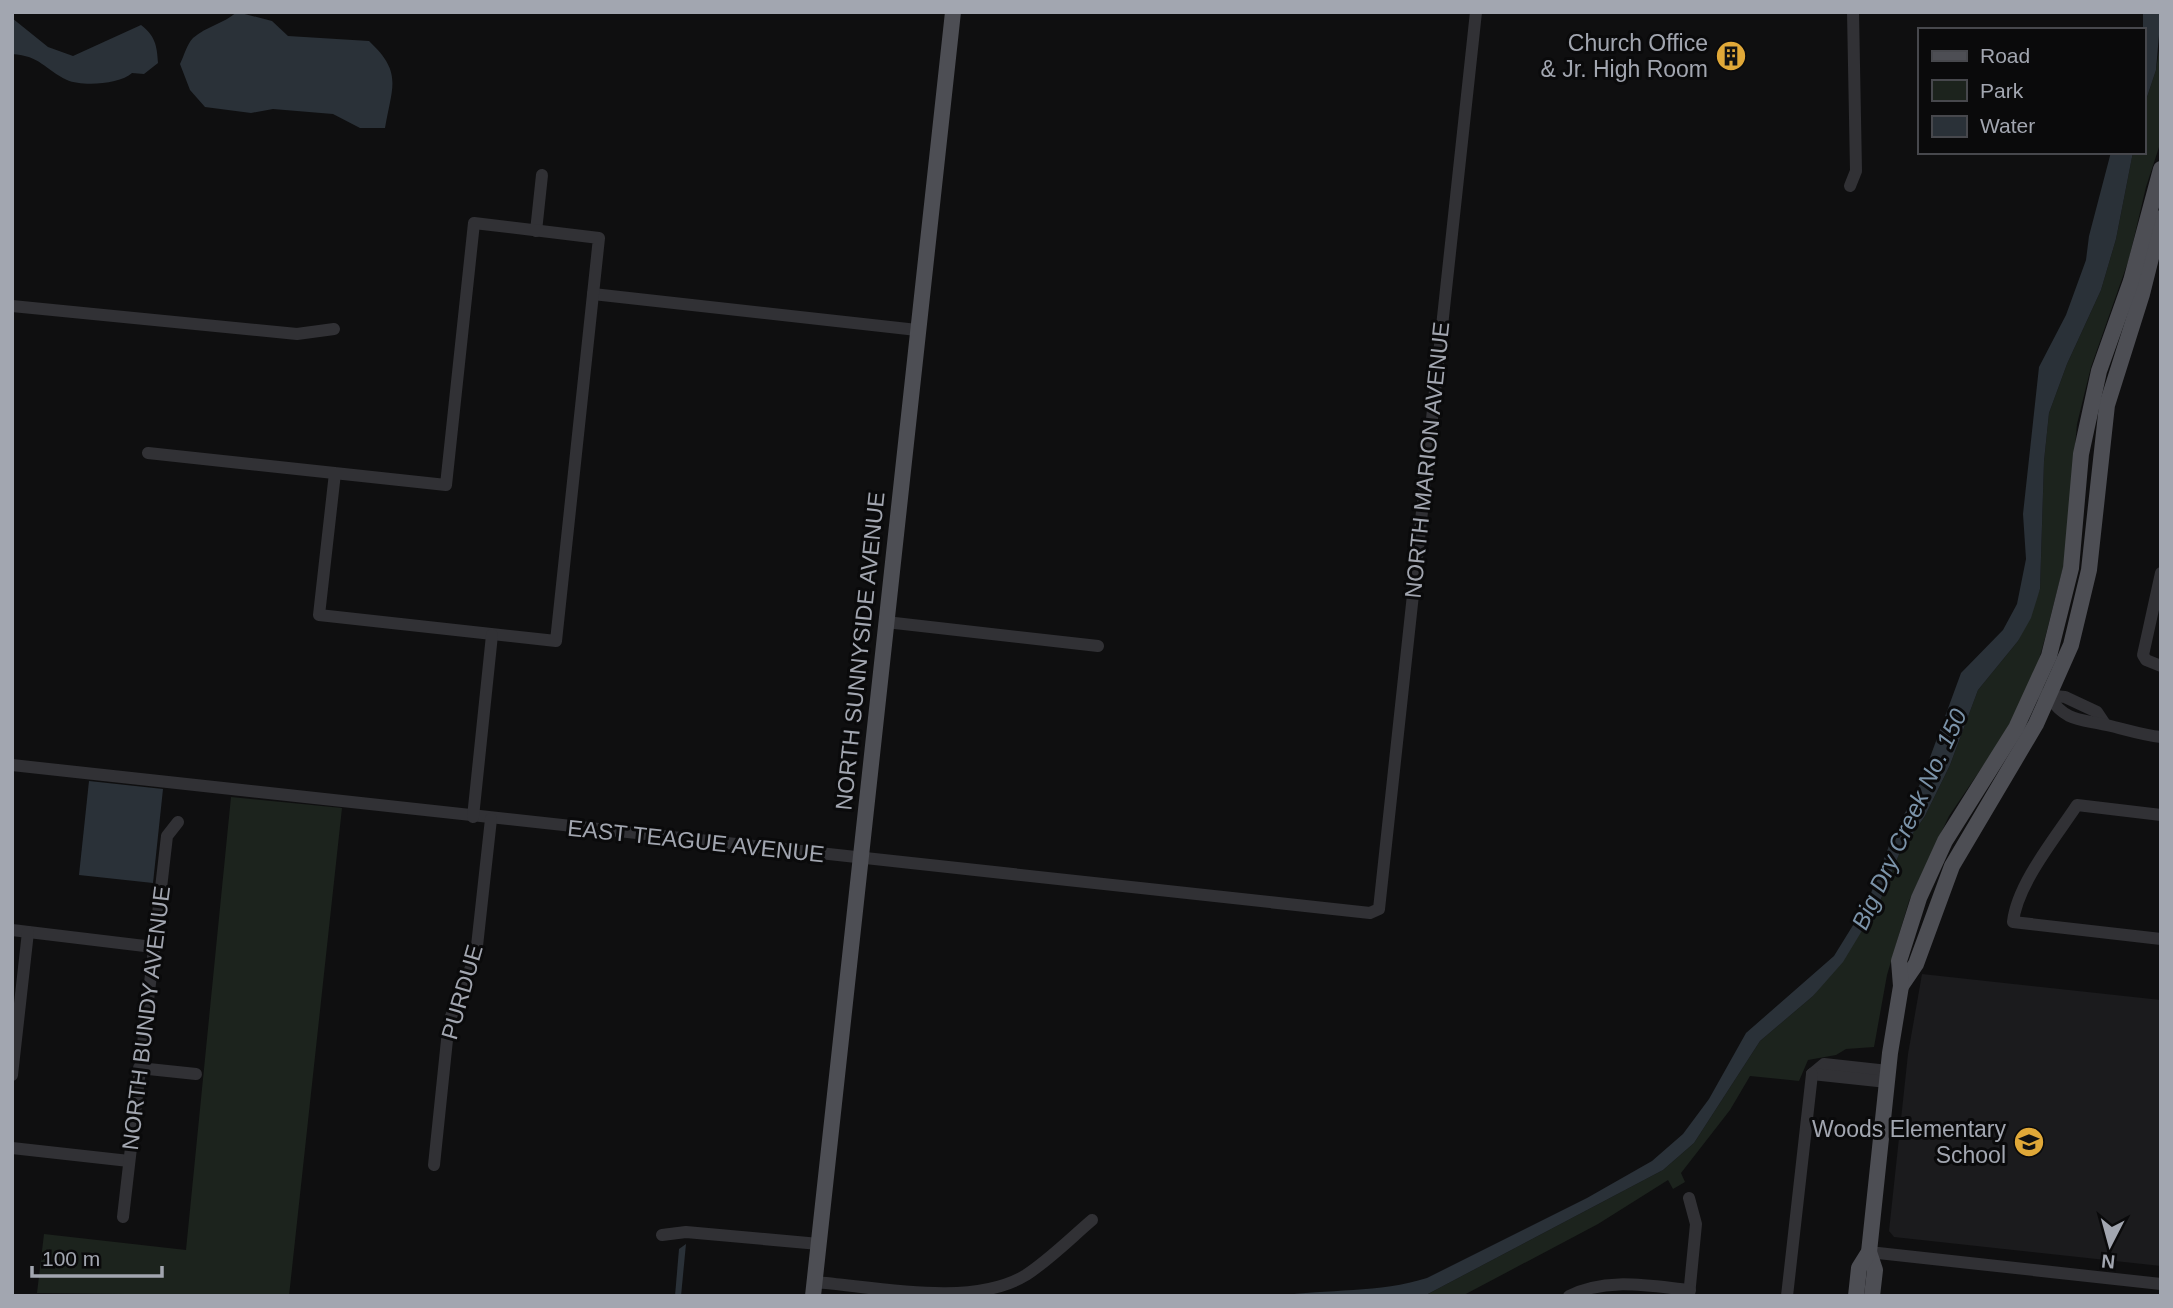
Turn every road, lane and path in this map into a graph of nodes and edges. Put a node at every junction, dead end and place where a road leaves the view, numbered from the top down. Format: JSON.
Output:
{"nodes":[{"id":1,"x":953,"y":12,"type":"edge"},
{"id":2,"x":1475,"y":12,"type":"edge"},
{"id":3,"x":1853,"y":12,"type":"edge"},
{"id":4,"x":2161,"y":169,"type":"edge"},
{"id":5,"x":542,"y":175,"type":"dead end"},
{"id":6,"x":1850,"y":186,"type":"dead end"},
{"id":7,"x":2161,"y":218,"type":"edge"},
{"id":8,"x":536,"y":231,"type":"junction"},
{"id":9,"x":593,"y":294,"type":"junction"},
{"id":10,"x":12,"y":306,"type":"edge"},
{"id":11,"x":334,"y":328,"type":"dead end"},
{"id":12,"x":918,"y":330,"type":"junction"},
{"id":13,"x":148,"y":453,"type":"dead end"},
{"id":14,"x":335,"y":473,"type":"junction"},
{"id":15,"x":2161,"y":573,"type":"edge"},
{"id":16,"x":886,"y":622,"type":"junction"},
{"id":17,"x":492,"y":635,"type":"junction"},
{"id":18,"x":1098,"y":646,"type":"dead end"},
{"id":19,"x":2161,"y":666,"type":"edge"},
{"id":20,"x":2042,"y":694,"type":"junction"},
{"id":21,"x":2161,"y":737,"type":"edge"},
{"id":22,"x":12,"y":765,"type":"edge"},
{"id":23,"x":2161,"y":815,"type":"edge"},
{"id":24,"x":473,"y":817,"type":"junction"},
{"id":25,"x":491,"y":819,"type":"junction"},
{"id":26,"x":178,"y":822,"type":"dead end"},
{"id":27,"x":860,"y":858,"type":"junction"},
{"id":28,"x":1379,"y":909,"type":"joint"},
{"id":29,"x":12,"y":930,"type":"edge"},
{"id":30,"x":28,"y":932,"type":"junction"},
{"id":31,"x":2161,"y":939,"type":"edge"},
{"id":32,"x":153,"y":947,"type":"junction"},
{"id":33,"x":139,"y":1068,"type":"junction"},
{"id":34,"x":196,"y":1074,"type":"dead end"},
{"id":35,"x":12,"y":1075,"type":"edge"},
{"id":36,"x":1888,"y":1077,"type":"junction"},
{"id":37,"x":12,"y":1147,"type":"edge"},
{"id":38,"x":129,"y":1161,"type":"junction"},
{"id":39,"x":434,"y":1165,"type":"dead end"},
{"id":40,"x":1689,"y":1198,"type":"dead end"},
{"id":41,"x":123,"y":1217,"type":"dead end"},
{"id":42,"x":1092,"y":1220,"type":"dead end"},
{"id":43,"x":662,"y":1235,"type":"dead end"},
{"id":44,"x":819,"y":1244,"type":"junction"},
{"id":45,"x":1868,"y":1252,"type":"junction"},
{"id":46,"x":2161,"y":1284,"type":"edge"},
{"id":47,"x":814,"y":1289,"type":"edge"},
{"id":48,"x":1689,"y":1293,"type":"edge"},
{"id":49,"x":1569,"y":1296,"type":"edge"},
{"id":50,"x":1787,"y":1296,"type":"edge"},
{"id":51,"x":1856,"y":1296,"type":"edge"},
{"id":52,"x":1872,"y":1296,"type":"edge"}],
"edges":[{"from":1,"to":12,"type":"main road","name":"NORTH SUNNYSIDE AVENUE"},
{"from":2,"to":28,"type":"street","name":"NORTH MARION AVENUE"},
{"from":3,"to":6,"type":"street"},
{"from":4,"to":20,"type":"main road"},
{"from":5,"to":8,"type":"street"},
{"from":7,"to":20,"type":"main road"},
{"from":8,"to":9,"type":"street"},
{"from":8,"to":14,"type":"street"},
{"from":9,"to":12,"type":"street"},
{"from":9,"to":17,"type":"street"},
{"from":10,"to":11,"type":"street"},
{"from":12,"to":16,"type":"main road","name":"NORTH SUNNYSIDE AVENUE"},
{"from":13,"to":14,"type":"street"},
{"from":14,"to":17,"type":"street"},
{"from":15,"to":19,"type":"street"},
{"from":16,"to":18,"type":"street"},
{"from":16,"to":27,"type":"main road","name":"NORTH SUNNYSIDE AVENUE"},
{"from":17,"to":24,"type":"street"},
{"from":20,"to":21,"type":"street"},
{"from":20,"to":36,"type":"main road"},
{"from":22,"to":24,"type":"street","name":"EAST TEAGUE AVENUE"},
{"from":23,"to":31,"type":"street"},
{"from":24,"to":25,"type":"street","name":"EAST TEAGUE AVENUE"},
{"from":25,"to":27,"type":"street","name":"EAST TEAGUE AVENUE"},
{"from":25,"to":39,"type":"street","name":"PURDUE"},
{"from":26,"to":32,"type":"street","name":"NORTH BUNDY AVENUE"},
{"from":27,"to":28,"type":"street","name":"EAST TEAGUE AVENUE"},
{"from":27,"to":44,"type":"main road","name":"NORTH SUNNYSIDE AVENUE"},
{"from":29,"to":30,"type":"street"},
{"from":30,"to":32,"type":"street"},
{"from":30,"to":35,"type":"street"},
{"from":32,"to":33,"type":"street","name":"NORTH BUNDY AVENUE"},
{"from":33,"to":34,"type":"street"},
{"from":33,"to":38,"type":"street","name":"NORTH BUNDY AVENUE"},
{"from":36,"to":45,"type":"main road"},
{"from":36,"to":50,"type":"street"},
{"from":37,"to":38,"type":"street"},
{"from":38,"to":41,"type":"street","name":"NORTH BUNDY AVENUE"},
{"from":40,"to":48,"type":"street"},
{"from":42,"to":47,"type":"street"},
{"from":43,"to":44,"type":"street"},
{"from":44,"to":47,"type":"main road","name":"NORTH SUNNYSIDE AVENUE"},
{"from":45,"to":46,"type":"street"},
{"from":45,"to":51,"type":"main road"},
{"from":45,"to":52,"type":"main road"},
{"from":48,"to":49,"type":"street"}]}
